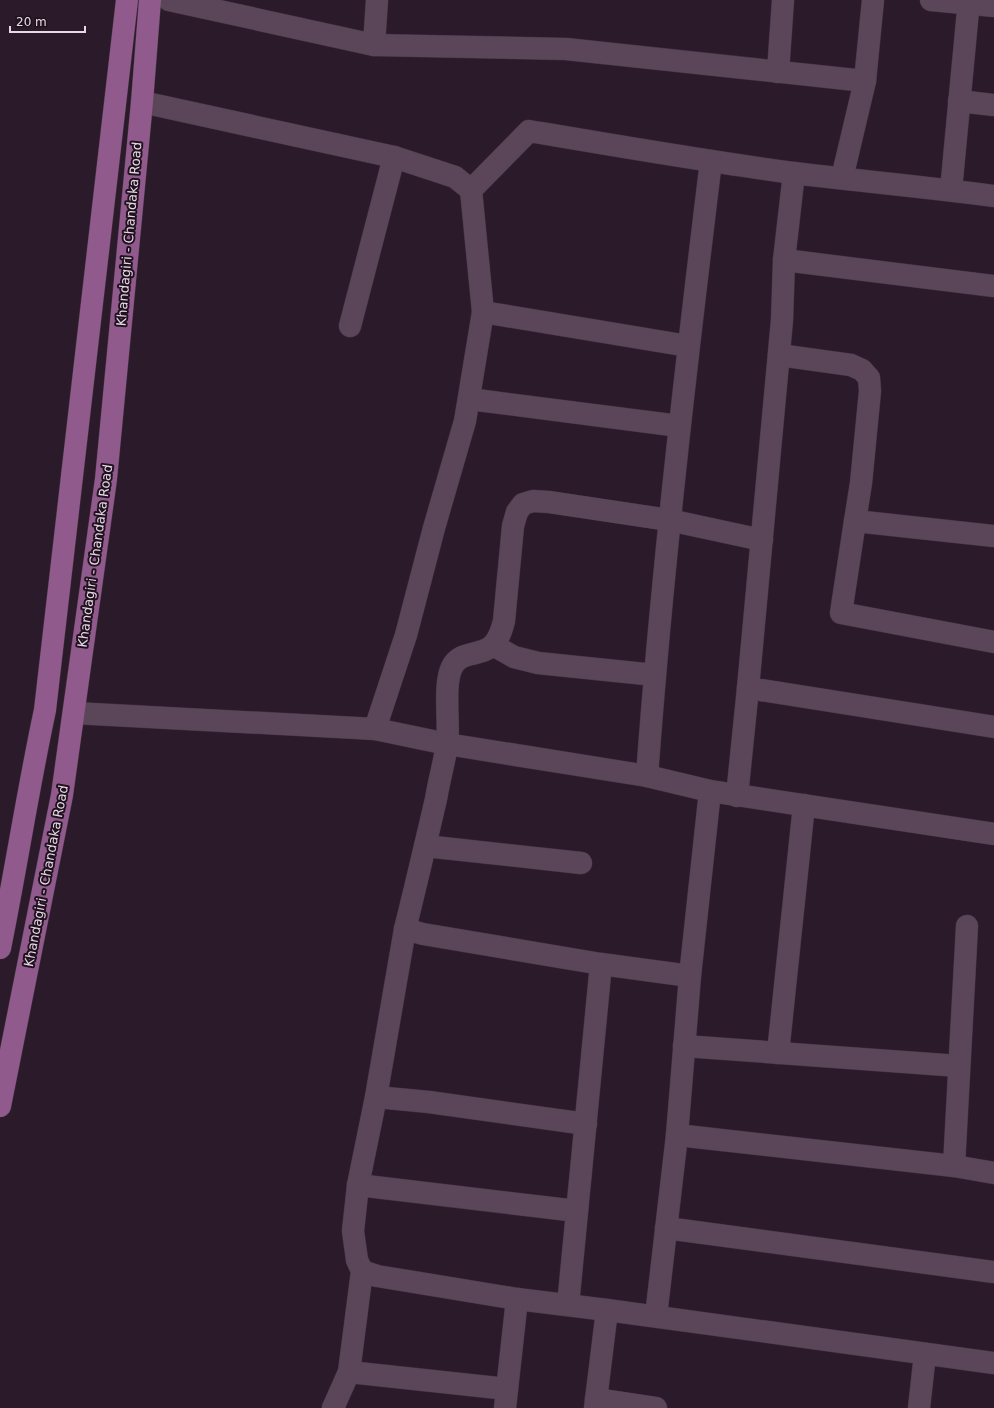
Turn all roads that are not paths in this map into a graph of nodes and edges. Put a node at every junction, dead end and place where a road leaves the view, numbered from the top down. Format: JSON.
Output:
{"nodes":[{"id":1,"x":127,"y":0,"type":"edge"},
{"id":2,"x":150,"y":0,"type":"edge"},
{"id":3,"x":169,"y":0,"type":"edge"},
{"id":4,"x":377,"y":0,"type":"edge"},
{"id":5,"x":783,"y":0,"type":"edge"},
{"id":6,"x":873,"y":0,"type":"edge"},
{"id":7,"x":931,"y":0,"type":"edge"},
{"id":8,"x":968,"y":2,"type":"edge"},
{"id":9,"x":994,"y":6,"type":"edge"},
{"id":10,"x":374,"y":45,"type":"junction"},
{"id":11,"x":778,"y":72,"type":"junction"},
{"id":12,"x":865,"y":81,"type":"junction"},
{"id":13,"x":959,"y":101,"type":"junction"},
{"id":14,"x":142,"y":102,"type":"junction"},
{"id":15,"x":994,"y":105,"type":"edge"},
{"id":16,"x":394,"y":157,"type":"junction"},
{"id":17,"x":710,"y":161,"type":"junction"},
{"id":18,"x":794,"y":173,"type":"junction"},
{"id":19,"x":842,"y":178,"type":"junction"},
{"id":20,"x":471,"y":190,"type":"junction"},
{"id":21,"x":951,"y":190,"type":"junction"},
{"id":22,"x":994,"y":196,"type":"edge"},
{"id":23,"x":784,"y":260,"type":"junction"},
{"id":24,"x":994,"y":286,"type":"edge"},
{"id":25,"x":484,"y":312,"type":"junction"},
{"id":26,"x":90,"y":323,"type":"junction"},
{"id":27,"x":350,"y":326,"type":"dead end"},
{"id":28,"x":121,"y":327,"type":"junction"},
{"id":29,"x":688,"y":346,"type":"junction"},
{"id":30,"x":779,"y":355,"type":"junction"},
{"id":31,"x":469,"y":399,"type":"junction"},
{"id":32,"x":679,"y":426,"type":"junction"},
{"id":33,"x":669,"y":520,"type":"junction"},
{"id":34,"x":855,"y":522,"type":"junction"},
{"id":35,"x":994,"y":536,"type":"edge"},
{"id":36,"x":762,"y":540,"type":"junction"},
{"id":37,"x":994,"y":642,"type":"edge"},
{"id":38,"x":493,"y":645,"type":"junction"},
{"id":39,"x":654,"y":675,"type":"junction"},
{"id":40,"x":748,"y":688,"type":"junction"},
{"id":41,"x":74,"y":713,"type":"junction"},
{"id":42,"x":994,"y":727,"type":"edge"},
{"id":43,"x":374,"y":729,"type":"junction"},
{"id":44,"x":447,"y":744,"type":"junction"},
{"id":45,"x":647,"y":776,"type":"junction"},
{"id":46,"x":710,"y":791,"type":"junction"},
{"id":47,"x":737,"y":796,"type":"junction"},
{"id":48,"x":804,"y":805,"type":"junction"},
{"id":49,"x":994,"y":834,"type":"edge"},
{"id":50,"x":425,"y":846,"type":"junction"},
{"id":51,"x":580,"y":863,"type":"dead end"},
{"id":52,"x":967,"y":926,"type":"dead end"},
{"id":53,"x":405,"y":929,"type":"junction"},
{"id":54,"x":0,"y":948,"type":"edge"},
{"id":55,"x":601,"y":964,"type":"junction"},
{"id":56,"x":690,"y":976,"type":"junction"},
{"id":57,"x":684,"y":1046,"type":"junction"},
{"id":58,"x":778,"y":1053,"type":"junction"},
{"id":59,"x":959,"y":1066,"type":"junction"},
{"id":60,"x":376,"y":1097,"type":"junction"},
{"id":61,"x":0,"y":1106,"type":"edge"},
{"id":62,"x":586,"y":1124,"type":"junction"},
{"id":63,"x":677,"y":1135,"type":"junction"},
{"id":64,"x":954,"y":1166,"type":"junction"},
{"id":65,"x":994,"y":1173,"type":"edge"},
{"id":66,"x":358,"y":1185,"type":"junction"},
{"id":67,"x":577,"y":1211,"type":"junction"},
{"id":68,"x":666,"y":1228,"type":"junction"},
{"id":69,"x":362,"y":1271,"type":"junction"},
{"id":70,"x":994,"y":1272,"type":"edge"},
{"id":71,"x":517,"y":1298,"type":"junction"},
{"id":72,"x":568,"y":1305,"type":"junction"},
{"id":73,"x":607,"y":1310,"type":"junction"},
{"id":74,"x":656,"y":1316,"type":"junction"},
{"id":75,"x":925,"y":1354,"type":"junction"},
{"id":76,"x":994,"y":1363,"type":"edge"},
{"id":77,"x":349,"y":1372,"type":"junction"},
{"id":78,"x":506,"y":1398,"type":"edge"},
{"id":79,"x":596,"y":1403,"type":"edge"},
{"id":80,"x":333,"y":1408,"type":"edge"},
{"id":81,"x":656,"y":1408,"type":"edge"},
{"id":82,"x":919,"y":1408,"type":"edge"}],
"edges":[{"from":1,"to":26,"type":"main road","name":"Khandagiri - Chandaka Road"},
{"from":2,"to":14,"type":"main road","name":"Khandagiri - Chandaka Road"},
{"from":3,"to":10,"type":"street"},
{"from":4,"to":10,"type":"street"},
{"from":5,"to":11,"type":"street"},
{"from":6,"to":12,"type":"street"},
{"from":7,"to":8,"type":"street"},
{"from":8,"to":9,"type":"street"},
{"from":8,"to":13,"type":"street"},
{"from":10,"to":11,"type":"street"},
{"from":11,"to":12,"type":"street"},
{"from":12,"to":19,"type":"street"},
{"from":13,"to":15,"type":"street"},
{"from":13,"to":21,"type":"street"},
{"from":14,"to":16,"type":"street"},
{"from":14,"to":28,"type":"main road","name":"Khandagiri - Chandaka Road"},
{"from":16,"to":20,"type":"street"},
{"from":16,"to":27,"type":"street"},
{"from":17,"to":18,"type":"street"},
{"from":17,"to":20,"type":"street"},
{"from":17,"to":29,"type":"street"},
{"from":18,"to":19,"type":"street"},
{"from":18,"to":23,"type":"street"},
{"from":19,"to":21,"type":"street"},
{"from":20,"to":25,"type":"street"},
{"from":21,"to":22,"type":"street"},
{"from":23,"to":24,"type":"street"},
{"from":23,"to":30,"type":"street"},
{"from":25,"to":29,"type":"street"},
{"from":25,"to":31,"type":"street"},
{"from":26,"to":28,"type":"main road"},
{"from":26,"to":54,"type":"main road","name":"Khandagiri - Chandaka Road"},
{"from":28,"to":41,"type":"main road","name":"Khandagiri - Chandaka Road"},
{"from":29,"to":32,"type":"street"},
{"from":30,"to":34,"type":"street"},
{"from":30,"to":36,"type":"street"},
{"from":31,"to":32,"type":"street"},
{"from":31,"to":43,"type":"street"},
{"from":32,"to":33,"type":"street"},
{"from":33,"to":36,"type":"street"},
{"from":33,"to":38,"type":"street"},
{"from":33,"to":39,"type":"street"},
{"from":34,"to":35,"type":"street"},
{"from":34,"to":37,"type":"street"},
{"from":36,"to":40,"type":"street"},
{"from":38,"to":39,"type":"street"},
{"from":38,"to":44,"type":"street"},
{"from":39,"to":45,"type":"street"},
{"from":40,"to":42,"type":"street"},
{"from":40,"to":47,"type":"street"},
{"from":41,"to":43,"type":"street"},
{"from":41,"to":61,"type":"main road","name":"Khandagiri - Chandaka Road"},
{"from":43,"to":44,"type":"street"},
{"from":44,"to":45,"type":"street"},
{"from":44,"to":50,"type":"street"},
{"from":45,"to":46,"type":"street"},
{"from":46,"to":47,"type":"street"},
{"from":46,"to":56,"type":"street"},
{"from":47,"to":48,"type":"street"},
{"from":48,"to":49,"type":"street"},
{"from":48,"to":58,"type":"street"},
{"from":50,"to":51,"type":"street"},
{"from":50,"to":53,"type":"street"},
{"from":52,"to":59,"type":"street"},
{"from":53,"to":55,"type":"street"},
{"from":53,"to":60,"type":"street"},
{"from":55,"to":56,"type":"street"},
{"from":55,"to":62,"type":"street"},
{"from":56,"to":57,"type":"street"},
{"from":57,"to":58,"type":"street"},
{"from":57,"to":63,"type":"street"},
{"from":58,"to":59,"type":"street"},
{"from":59,"to":64,"type":"street"},
{"from":60,"to":62,"type":"street"},
{"from":60,"to":66,"type":"street"},
{"from":62,"to":67,"type":"street"},
{"from":63,"to":64,"type":"street"},
{"from":63,"to":68,"type":"street"},
{"from":64,"to":65,"type":"street"},
{"from":66,"to":67,"type":"street"},
{"from":66,"to":69,"type":"street"},
{"from":67,"to":72,"type":"street"},
{"from":68,"to":70,"type":"street"},
{"from":68,"to":74,"type":"street"},
{"from":69,"to":71,"type":"street"},
{"from":69,"to":77,"type":"street"},
{"from":71,"to":72,"type":"street"},
{"from":71,"to":78,"type":"street"},
{"from":72,"to":73,"type":"street"},
{"from":73,"to":74,"type":"street"},
{"from":73,"to":79,"type":"street"},
{"from":74,"to":75,"type":"street"},
{"from":75,"to":76,"type":"street"},
{"from":75,"to":82,"type":"street"},
{"from":77,"to":78,"type":"street"},
{"from":77,"to":80,"type":"street"},
{"from":79,"to":81,"type":"street"}]}
